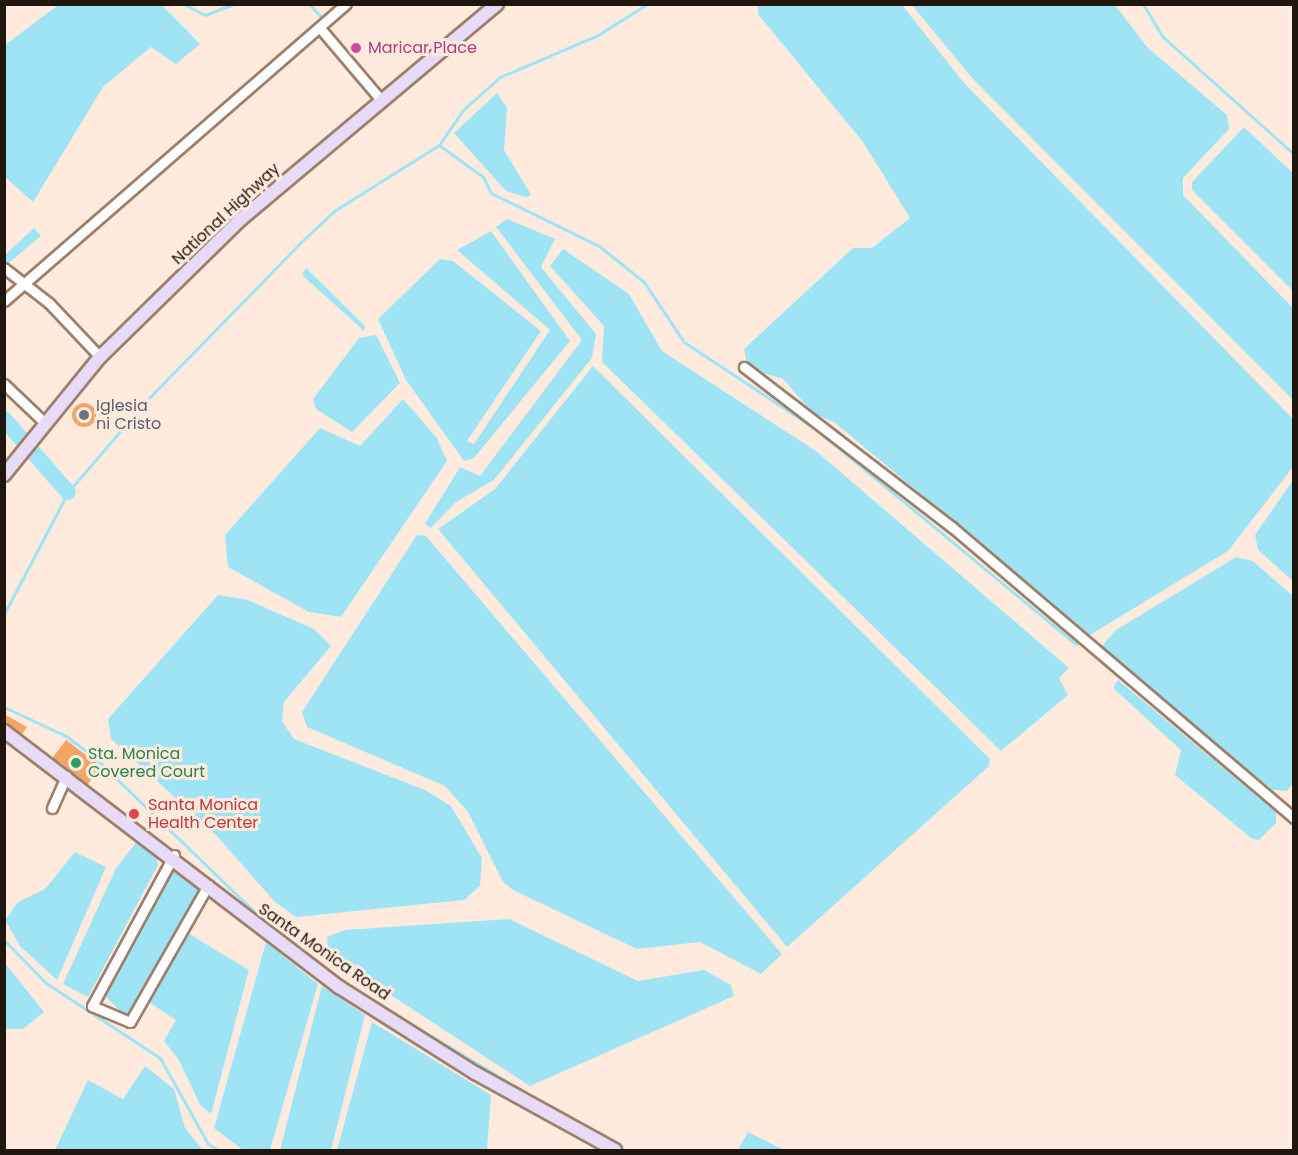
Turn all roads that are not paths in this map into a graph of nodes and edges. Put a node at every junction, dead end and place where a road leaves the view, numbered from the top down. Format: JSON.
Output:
{"nodes":[{"id":1,"x":346,"y":4,"type":"edge"},
{"id":2,"x":497,"y":4,"type":"edge"},
{"id":3,"x":320,"y":28,"type":"junction"},
{"id":4,"x":381,"y":100,"type":"junction"},
{"id":5,"x":4,"y":268,"type":"edge"},
{"id":6,"x":24,"y":281,"type":"junction"},
{"id":7,"x":4,"y":301,"type":"edge"},
{"id":8,"x":100,"y":357,"type":"junction"},
{"id":9,"x":744,"y":367,"type":"dead end"},
{"id":10,"x":4,"y":384,"type":"edge"},
{"id":11,"x":44,"y":425,"type":"junction"},
{"id":12,"x":4,"y":475,"type":"edge"},
{"id":13,"x":4,"y":731,"type":"edge"},
{"id":14,"x":66,"y":776,"type":"junction"},
{"id":15,"x":52,"y":808,"type":"dead end"},
{"id":16,"x":1293,"y":818,"type":"edge"},
{"id":17,"x":174,"y":855,"type":"junction"},
{"id":18,"x":208,"y":885,"type":"junction"},
{"id":19,"x":615,"y":1150,"type":"edge"}],
"edges":[{"from":1,"to":3,"type":"street"},
{"from":2,"to":4,"type":"street","name":"National Highway"},
{"from":3,"to":4,"type":"street"},
{"from":3,"to":6,"type":"street"},
{"from":4,"to":8,"type":"street","name":"National Highway"},
{"from":5,"to":6,"type":"street"},
{"from":6,"to":7,"type":"street"},
{"from":6,"to":8,"type":"street"},
{"from":8,"to":11,"type":"street","name":"National Highway"},
{"from":9,"to":16,"type":"street"},
{"from":10,"to":11,"type":"street"},
{"from":11,"to":12,"type":"street","name":"National Highway"},
{"from":13,"to":14,"type":"street","name":"Santa Monica Road"},
{"from":14,"to":15,"type":"street"},
{"from":14,"to":17,"type":"street","name":"Santa Monica Road"},
{"from":17,"to":18,"type":"street","name":"Santa Monica Road"},
{"from":17,"to":18,"type":"street"},
{"from":18,"to":19,"type":"street","name":"Santa Monica Road"}]}
